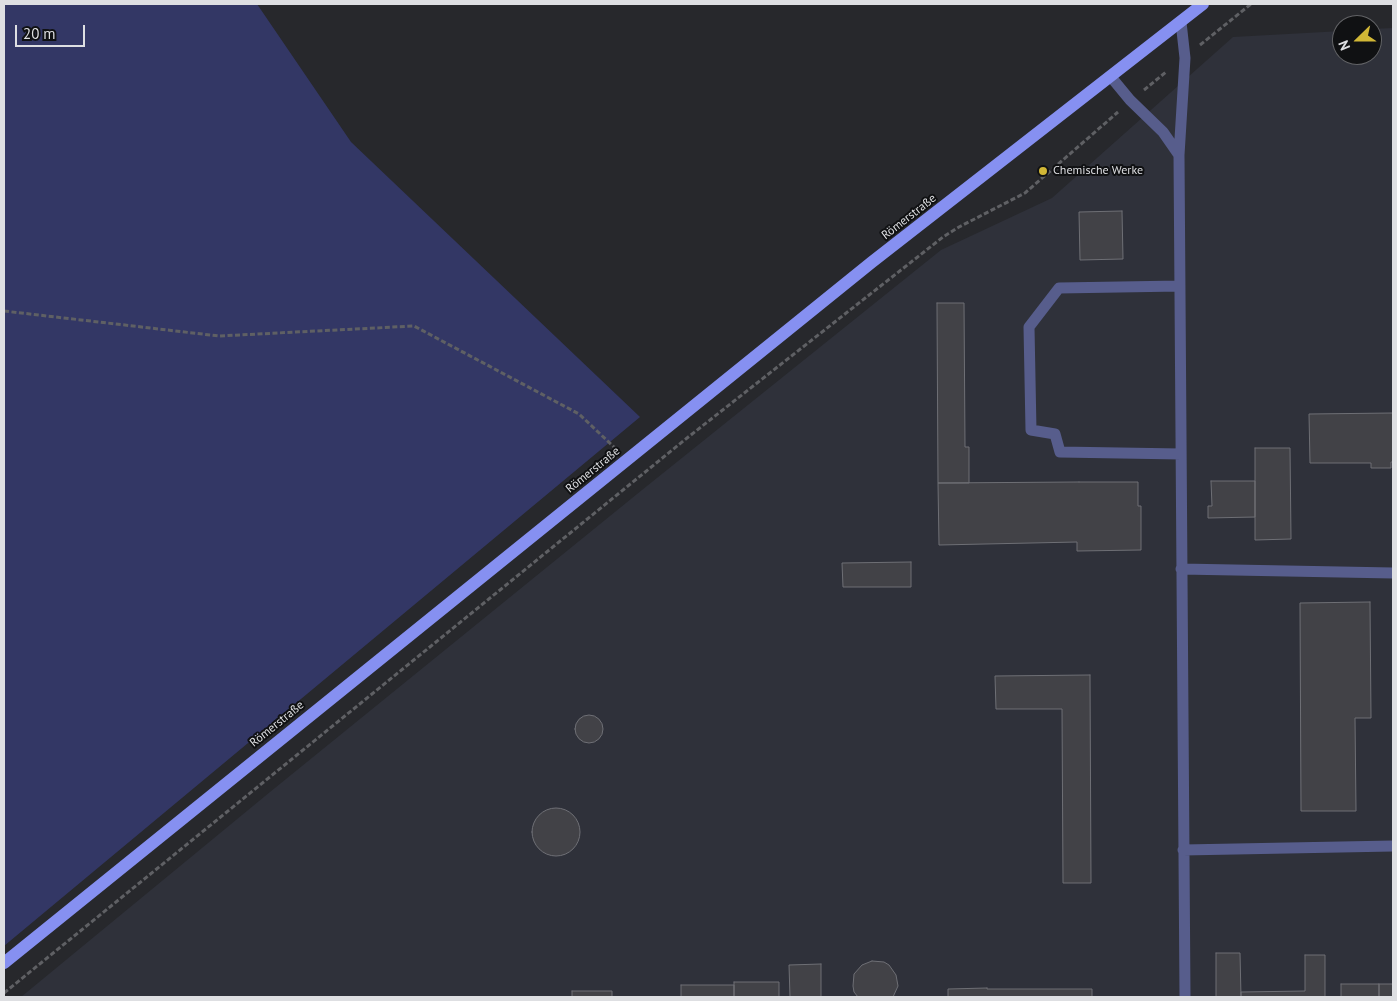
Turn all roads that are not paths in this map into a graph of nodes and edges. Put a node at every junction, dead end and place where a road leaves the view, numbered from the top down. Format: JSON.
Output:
{"nodes":[{"id":1,"x":1203,"y":4,"type":"edge"},
{"id":2,"x":1181,"y":22,"type":"junction"},
{"id":3,"x":1111,"y":77,"type":"junction"},
{"id":4,"x":1179,"y":155,"type":"junction"},
{"id":5,"x":1180,"y":286,"type":"junction"},
{"id":6,"x":1181,"y":454,"type":"junction"},
{"id":7,"x":1181,"y":569,"type":"junction"},
{"id":8,"x":1393,"y":573,"type":"edge"},
{"id":9,"x":1393,"y":846,"type":"edge"},
{"id":10,"x":1183,"y":850,"type":"junction"},
{"id":11,"x":4,"y":963,"type":"edge"},
{"id":12,"x":1186,"y":997,"type":"edge"}],
"edges":[{"from":1,"to":2,"type":"main road","name":"Römerstraße"},
{"from":2,"to":3,"type":"main road","name":"Römerstraße"},
{"from":2,"to":4,"type":"lane"},
{"from":3,"to":4,"type":"lane"},
{"from":3,"to":11,"type":"main road","name":"Römerstraße"},
{"from":4,"to":5,"type":"lane"},
{"from":5,"to":6,"type":"lane"},
{"from":5,"to":6,"type":"lane"},
{"from":6,"to":7,"type":"lane"},
{"from":7,"to":8,"type":"lane"},
{"from":7,"to":10,"type":"lane"},
{"from":9,"to":10,"type":"lane"},
{"from":10,"to":12,"type":"lane"}]}
